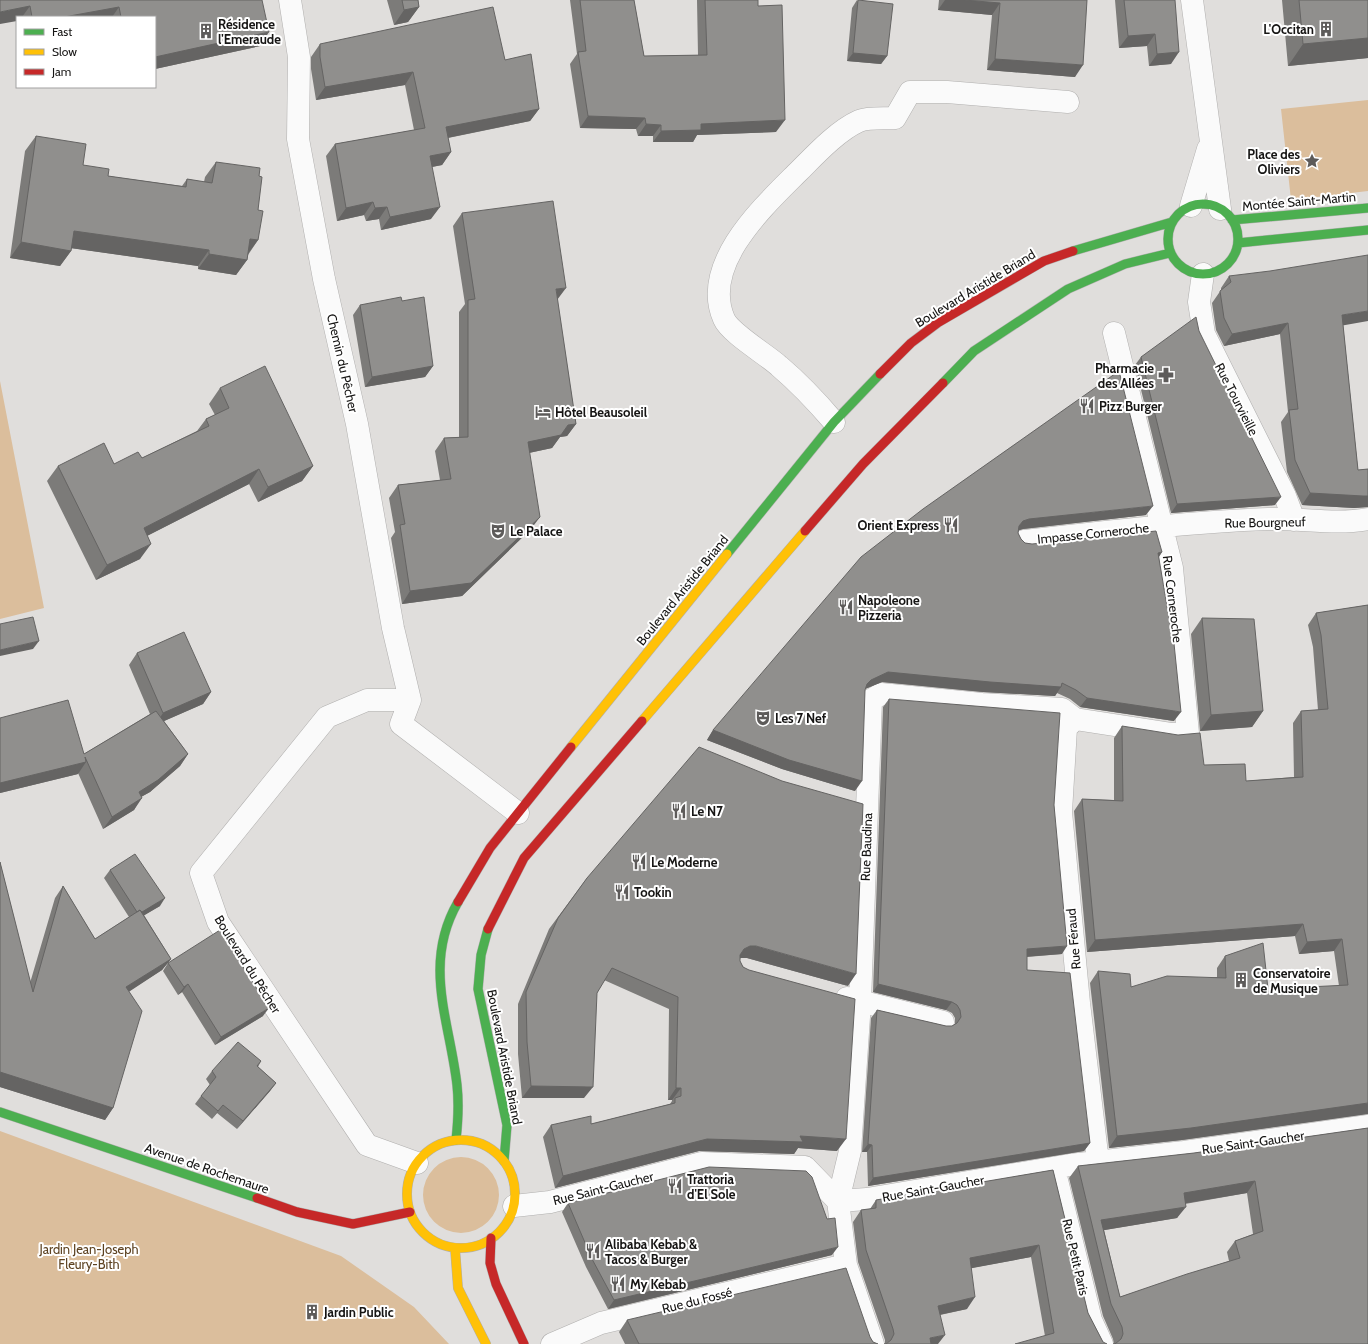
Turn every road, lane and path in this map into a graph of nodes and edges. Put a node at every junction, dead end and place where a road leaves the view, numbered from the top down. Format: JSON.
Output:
{"nodes":[{"id":1,"x":290,"y":0,"type":"edge"},
{"id":2,"x":1192,"y":0,"type":"edge"},
{"id":3,"x":1068,"y":102,"type":"dead end"},
{"id":4,"x":1210,"y":142,"type":"junction"},
{"id":5,"x":1191,"y":206,"type":"junction"},
{"id":6,"x":1368,"y":208,"type":"edge"},
{"id":7,"x":1226,"y":215,"type":"junction"},
{"id":8,"x":1172,"y":222,"type":"junction"},
{"id":9,"x":1368,"y":230,"type":"edge"},
{"id":10,"x":1238,"y":243,"type":"junction"},
{"id":11,"x":1170,"y":253,"type":"junction"},
{"id":12,"x":1203,"y":274,"type":"junction"},
{"id":13,"x":1114,"y":333,"type":"dead end"},
{"id":14,"x":834,"y":422,"type":"junction"},
{"id":15,"x":1294,"y":520,"type":"junction"},
{"id":16,"x":1368,"y":520,"type":"edge"},
{"id":17,"x":1161,"y":526,"type":"junction"},
{"id":18,"x":1024,"y":541,"type":"edge"},
{"id":19,"x":410,"y":700,"type":"junction"},
{"id":20,"x":1075,"y":719,"type":"junction"},
{"id":21,"x":845,"y":801,"type":"edge"},
{"id":22,"x":867,"y":808,"type":"junction"},
{"id":23,"x":518,"y":813,"type":"junction"},
{"id":24,"x":824,"y":992,"type":"edge"},
{"id":25,"x":860,"y":1002,"type":"junction"},
{"id":26,"x":943,"y":1022,"type":"dead end"},
{"id":27,"x":0,"y":1112,"type":"edge"},
{"id":28,"x":1368,"y":1126,"type":"edge"},
{"id":29,"x":456,"y":1140,"type":"junction"},
{"id":30,"x":504,"y":1161,"type":"junction"},
{"id":31,"x":1098,"y":1162,"type":"junction"},
{"id":32,"x":417,"y":1163,"type":"junction"},
{"id":33,"x":1054,"y":1168,"type":"junction"},
{"id":34,"x":838,"y":1201,"type":"junction"},
{"id":35,"x":514,"y":1206,"type":"junction"},
{"id":36,"x":410,"y":1212,"type":"junction"},
{"id":37,"x":491,"y":1238,"type":"junction"},
{"id":38,"x":455,"y":1248,"type":"junction"},
{"id":39,"x":846,"y":1264,"type":"junction"},
{"id":40,"x":486,"y":1344,"type":"edge"},
{"id":41,"x":524,"y":1344,"type":"edge"},
{"id":42,"x":552,"y":1344,"type":"edge"},
{"id":43,"x":873,"y":1344,"type":"edge"},
{"id":44,"x":1102,"y":1344,"type":"edge"}],
"edges":[{"from":1,"to":19,"type":"street","name":"Chemin du Pêcher"},
{"from":2,"to":4,"type":"street"},
{"from":3,"to":14,"type":"street"},
{"from":4,"to":5,"type":"street"},
{"from":4,"to":7,"type":"street"},
{"from":5,"to":7,"type":"main road"},
{"from":5,"to":8,"type":"main road"},
{"from":6,"to":7,"type":"main road","name":"Montée Saint-Martin"},
{"from":7,"to":10,"type":"main road"},
{"from":8,"to":11,"type":"main road"},
{"from":8,"to":14,"type":"main road","name":"Boulevard Aristide Briand"},
{"from":9,"to":10,"type":"main road"},
{"from":10,"to":12,"type":"main road"},
{"from":11,"to":12,"type":"main road"},
{"from":11,"to":30,"type":"main road","name":"Boulevard Aristide Briand"},
{"from":12,"to":15,"type":"street","name":"Rue Tourvieille"},
{"from":13,"to":17,"type":"street","name":"Rue Corneroche"},
{"from":14,"to":23,"type":"main road","name":"Boulevard Aristide Briand"},
{"from":15,"to":16,"type":"street","name":"Rue Bourgneuf"},
{"from":15,"to":17,"type":"street","name":"Rue Bourgneuf"},
{"from":17,"to":18,"type":"street","name":"Impasse Corneroche"},
{"from":17,"to":20,"type":"street","name":"Rue Corneroche"},
{"from":19,"to":23,"type":"street"},
{"from":19,"to":32,"type":"street","name":"Boulevard du Pêcher"},
{"from":20,"to":22,"type":"street","name":"Rue Baudina"},
{"from":20,"to":31,"type":"street","name":"Rue Féraud"},
{"from":21,"to":22,"type":"street"},
{"from":22,"to":25,"type":"street","name":"Rue Baudina"},
{"from":23,"to":29,"type":"main road","name":"Boulevard Aristide Briand"},
{"from":24,"to":25,"type":"street"},
{"from":25,"to":26,"type":"street"},
{"from":25,"to":34,"type":"street","name":"Rue Baudina"},
{"from":27,"to":36,"type":"main road","name":"Avenue de Rochemaure"},
{"from":28,"to":31,"type":"street","name":"Rue Saint-Gaucher"},
{"from":29,"to":30,"type":"main road"},
{"from":29,"to":32,"type":"main road"},
{"from":30,"to":35,"type":"main road"},
{"from":31,"to":33,"type":"street","name":"Rue Saint-Gaucher"},
{"from":32,"to":36,"type":"main road"},
{"from":33,"to":34,"type":"street","name":"Rue Saint-Gaucher"},
{"from":33,"to":44,"type":"street","name":"Rue Petit Paris"},
{"from":34,"to":35,"type":"street","name":"Rue Saint-Gaucher"},
{"from":34,"to":39,"type":"street"},
{"from":35,"to":37,"type":"main road"},
{"from":36,"to":38,"type":"main road"},
{"from":37,"to":38,"type":"main road"},
{"from":37,"to":41,"type":"main road"},
{"from":38,"to":40,"type":"main road"},
{"from":39,"to":42,"type":"street","name":"Rue du Fossé"},
{"from":39,"to":43,"type":"street"}]}
